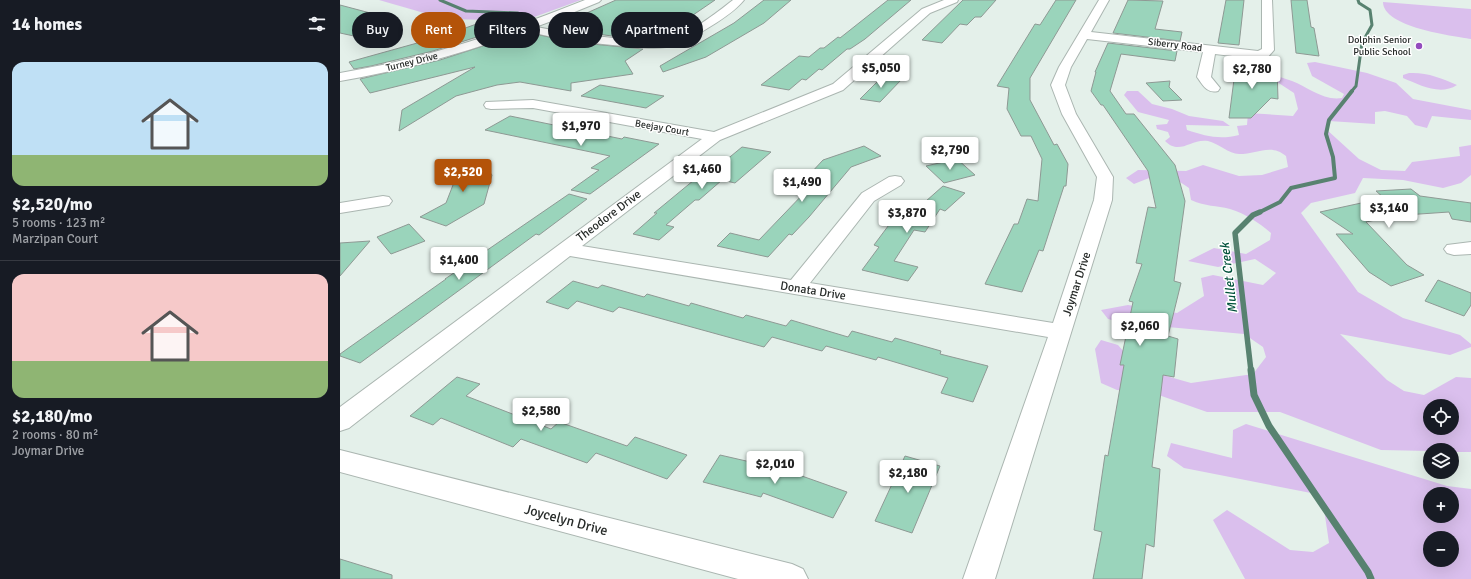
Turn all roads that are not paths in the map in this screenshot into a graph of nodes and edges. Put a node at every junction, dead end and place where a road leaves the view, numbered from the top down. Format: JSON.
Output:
{"nodes":[{"id":1,"x":595,"y":0,"type":"edge"},
{"id":2,"x":739,"y":0,"type":"edge"},
{"id":3,"x":953,"y":0,"type":"edge"},
{"id":4,"x":1104,"y":0,"type":"edge"},
{"id":5,"x":1266,"y":0,"type":"edge"},
{"id":6,"x":540,"y":23,"type":"edge"},
{"id":7,"x":540,"y":32,"type":"edge"},
{"id":8,"x":1085,"y":35,"type":"junction"},
{"id":9,"x":474,"y":44,"type":"edge"},
{"id":10,"x":1210,"y":50,"type":"junction"},
{"id":11,"x":340,"y":77,"type":"edge"},
{"id":12,"x":1213,"y":88,"type":"dead end"},
{"id":13,"x":490,"y":105,"type":"dead end"},
{"id":14,"x":715,"y":137,"type":"junction"},
{"id":15,"x":895,"y":181,"type":"dead end"},
{"id":16,"x":383,"y":202,"type":"dead end"},
{"id":17,"x":340,"y":208,"type":"edge"},
{"id":18,"x":566,"y":249,"type":"junction"},
{"id":19,"x":796,"y":288,"type":"junction"},
{"id":20,"x":1062,"y":332,"type":"junction"},
{"id":21,"x":340,"y":422,"type":"edge"},
{"id":22,"x":340,"y":461,"type":"edge"},
{"id":23,"x":792,"y":579,"type":"edge"},
{"id":24,"x":979,"y":579,"type":"edge"}],
"edges":[{"from":1,"to":6,"type":"street","name":"Turney Drive"},
{"from":2,"to":7,"type":"street"},
{"from":3,"to":14,"type":"street","name":"Theodore Drive"},
{"from":4,"to":8,"type":"street","name":"Joymar Drive"},
{"from":5,"to":10,"type":"street","name":"Siberry Road"},
{"from":8,"to":10,"type":"street","name":"Siberry Road"},
{"from":8,"to":20,"type":"street","name":"Joymar Drive"},
{"from":9,"to":11,"type":"street","name":"Turney Drive"},
{"from":10,"to":12,"type":"street"},
{"from":13,"to":14,"type":"street","name":"Beejay Court"},
{"from":14,"to":18,"type":"street","name":"Theodore Drive"},
{"from":15,"to":19,"type":"street"},
{"from":16,"to":17,"type":"street"},
{"from":18,"to":19,"type":"street","name":"Donata Drive"},
{"from":18,"to":21,"type":"street","name":"Theodore Drive"},
{"from":19,"to":20,"type":"street","name":"Donata Drive"},
{"from":20,"to":24,"type":"street","name":"Joymar Drive"},
{"from":22,"to":23,"type":"street","name":"Joycelyn Drive"}]}
